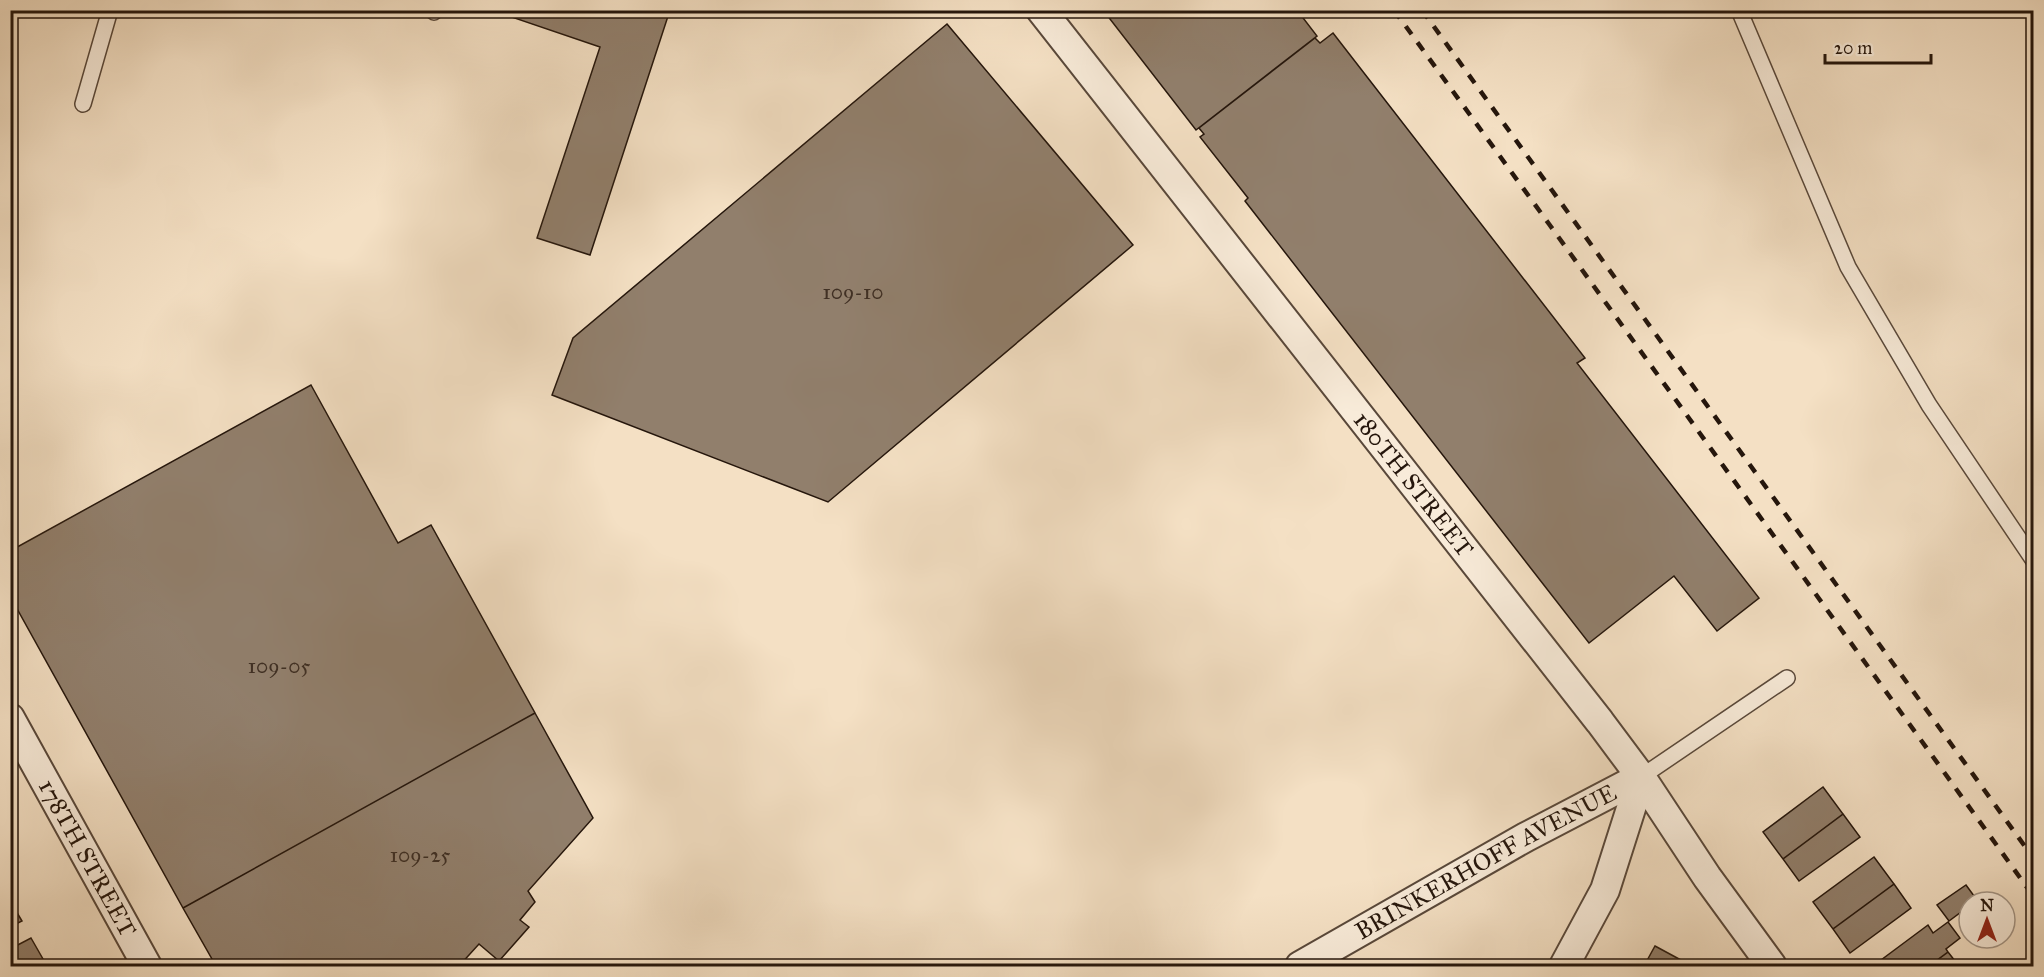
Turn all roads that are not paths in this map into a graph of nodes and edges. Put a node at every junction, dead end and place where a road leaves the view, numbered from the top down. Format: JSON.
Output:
{"nodes":[{"id":1,"x":110,"y":10,"type":"edge"},
{"id":2,"x":1041,"y":10,"type":"edge"},
{"id":3,"x":1739,"y":10,"type":"edge"},
{"id":4,"x":83,"y":104,"type":"dead end"},
{"id":5,"x":2034,"y":561,"type":"edge"},
{"id":6,"x":1787,"y":678,"type":"dead end"},
{"id":7,"x":10,"y":718,"type":"edge"},
{"id":8,"x":1641,"y":777,"type":"junction"},
{"id":9,"x":147,"y":966,"type":"edge"},
{"id":10,"x":1300,"y":966,"type":"edge"},
{"id":11,"x":1564,"y":966,"type":"edge"},
{"id":12,"x":1772,"y":966,"type":"edge"}],
"edges":[{"from":1,"to":4,"type":"lane"},
{"from":2,"to":8,"type":"street","name":"180TH STREET"},
{"from":3,"to":5,"type":"lane"},
{"from":6,"to":8,"type":"lane"},
{"from":7,"to":9,"type":"street","name":"178TH STREET"},
{"from":8,"to":10,"type":"street","name":"BRINKERHOFF AVENUE"},
{"from":8,"to":11,"type":"street"},
{"from":8,"to":12,"type":"street","name":"180TH STREET"}]}
